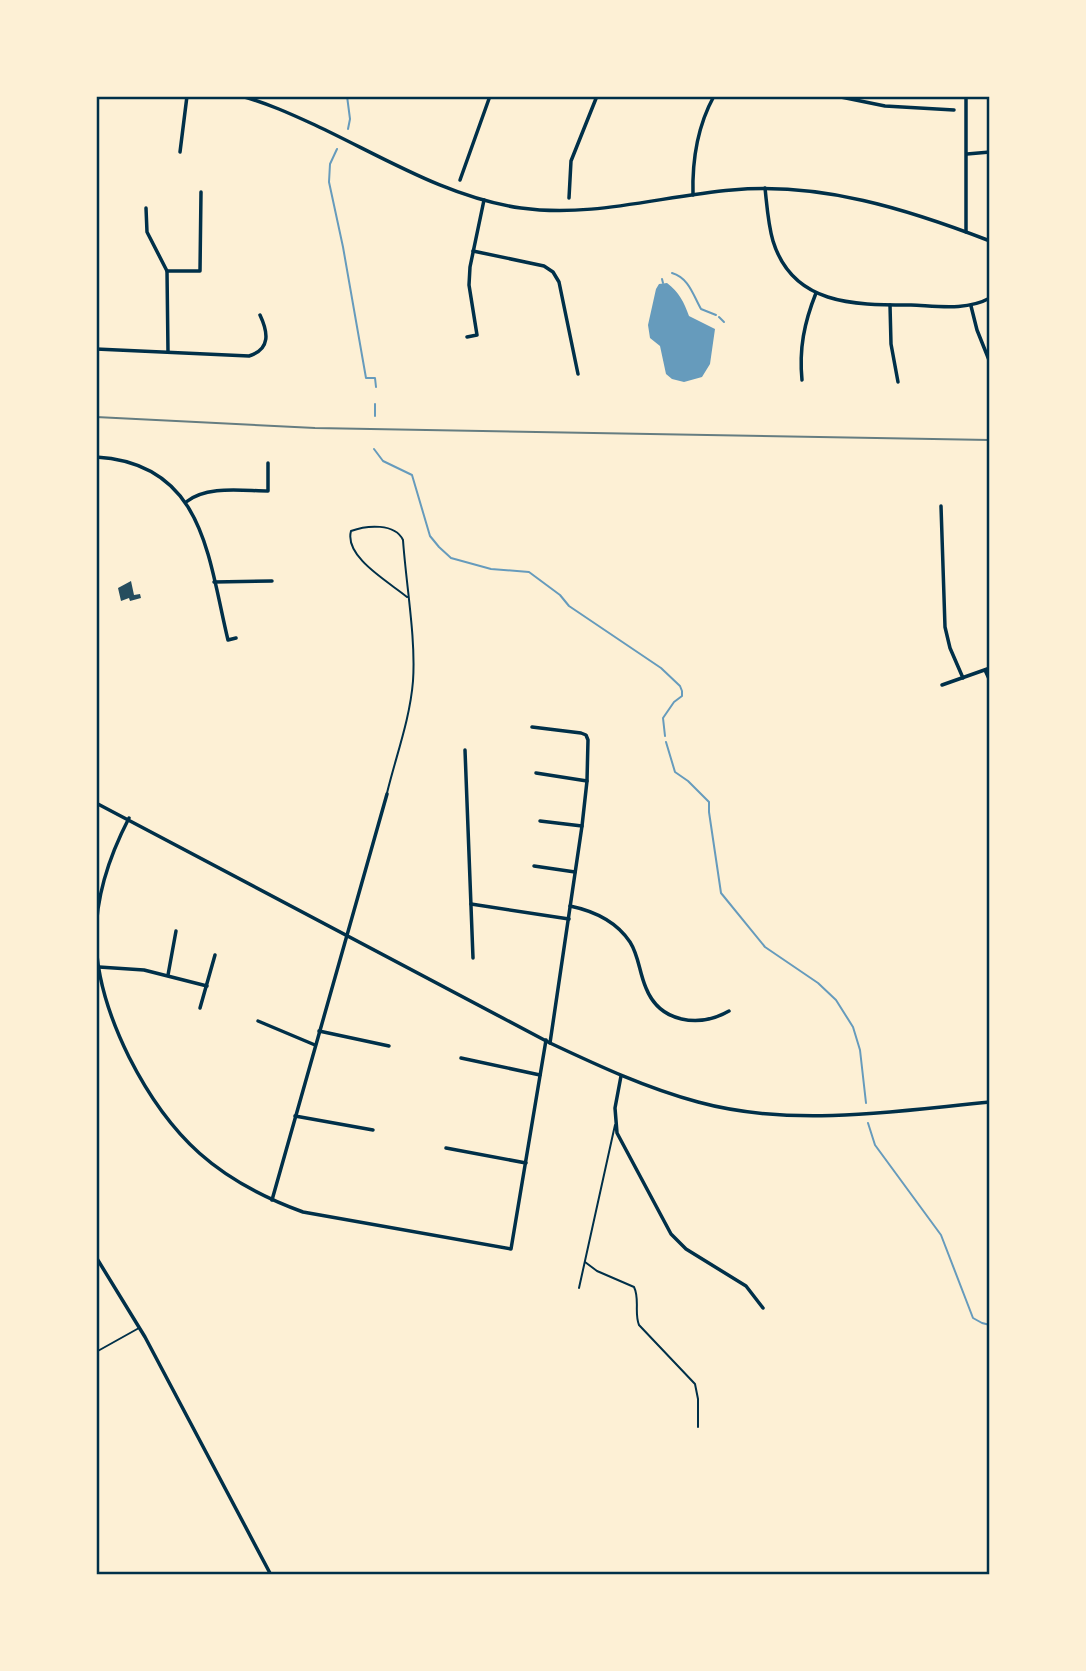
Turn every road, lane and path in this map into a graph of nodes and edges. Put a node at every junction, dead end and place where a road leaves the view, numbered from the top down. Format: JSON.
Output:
{"nodes":[{"id":1,"x":187,"y":96,"type":"edge"},
{"id":2,"x":241,"y":96,"type":"edge"},
{"id":3,"x":490,"y":96,"type":"edge"},
{"id":4,"x":597,"y":96,"type":"edge"},
{"id":5,"x":714,"y":96,"type":"edge"},
{"id":6,"x":836,"y":96,"type":"edge"},
{"id":7,"x":966,"y":96,"type":"edge"},
{"id":8,"x":954,"y":110,"type":"dead end"},
{"id":9,"x":180,"y":152,"type":"dead end"},
{"id":10,"x":990,"y":152,"type":"edge"},
{"id":11,"x":967,"y":155,"type":"junction"},
{"id":12,"x":460,"y":180,"type":"dead end"},
{"id":13,"x":765,"y":188,"type":"junction"},
{"id":14,"x":201,"y":192,"type":"dead end"},
{"id":15,"x":693,"y":195,"type":"junction"},
{"id":16,"x":569,"y":198,"type":"dead end"},
{"id":17,"x":484,"y":201,"type":"junction"},
{"id":18,"x":146,"y":208,"type":"dead end"},
{"id":19,"x":965,"y":232,"type":"junction"},
{"id":20,"x":990,"y":241,"type":"edge"},
{"id":21,"x":473,"y":251,"type":"junction"},
{"id":22,"x":167,"y":271,"type":"junction"},
{"id":23,"x":816,"y":293,"type":"junction"},
{"id":24,"x":990,"y":298,"type":"edge"},
{"id":25,"x":890,"y":305,"type":"junction"},
{"id":26,"x":971,"y":306,"type":"junction"},
{"id":27,"x":260,"y":315,"type":"dead end"},
{"id":28,"x":467,"y":337,"type":"dead end"},
{"id":29,"x":96,"y":349,"type":"edge"},
{"id":30,"x":168,"y":352,"type":"junction"},
{"id":31,"x":989,"y":360,"type":"edge"},
{"id":32,"x":578,"y":374,"type":"dead end"},
{"id":33,"x":802,"y":380,"type":"dead end"},
{"id":34,"x":898,"y":382,"type":"dead end"},
{"id":35,"x":96,"y":457,"type":"edge"},
{"id":36,"x":268,"y":463,"type":"dead end"},
{"id":37,"x":186,"y":502,"type":"junction"},
{"id":38,"x":940,"y":506,"type":"dead end"},
{"id":39,"x":272,"y":581,"type":"dead end"},
{"id":40,"x":214,"y":582,"type":"junction"},
{"id":41,"x":407,"y":597,"type":"junction"},
{"id":42,"x":236,"y":638,"type":"dead end"},
{"id":43,"x":987,"y":669,"type":"edge"},
{"id":44,"x":963,"y":678,"type":"junction"},
{"id":45,"x":990,"y":681,"type":"edge"},
{"id":46,"x":942,"y":685,"type":"dead end"},
{"id":47,"x":533,"y":727,"type":"dead end"},
{"id":48,"x":466,"y":750,"type":"dead end"},
{"id":49,"x":536,"y":774,"type":"dead end"},
{"id":50,"x":587,"y":781,"type":"junction"},
{"id":51,"x":387,"y":794,"type":"joint"},
{"id":52,"x":96,"y":803,"type":"edge"},
{"id":53,"x":129,"y":818,"type":"junction"},
{"id":54,"x":540,"y":821,"type":"dead end"},
{"id":55,"x":582,"y":826,"type":"junction"},
{"id":56,"x":534,"y":866,"type":"dead end"},
{"id":57,"x":575,"y":872,"type":"junction"},
{"id":58,"x":97,"y":904,"type":"edge"},
{"id":59,"x":471,"y":904,"type":"junction"},
{"id":60,"x":570,"y":906,"type":"junction"},
{"id":61,"x":569,"y":919,"type":"junction"},
{"id":62,"x":176,"y":930,"type":"dead end"},
{"id":63,"x":346,"y":936,"type":"junction"},
{"id":64,"x":215,"y":956,"type":"dead end"},
{"id":65,"x":473,"y":958,"type":"dead end"},
{"id":66,"x":99,"y":967,"type":"junction"},
{"id":67,"x":168,"y":975,"type":"junction"},
{"id":68,"x":206,"y":986,"type":"junction"},
{"id":69,"x":104,"y":998,"type":"junction"},
{"id":70,"x":96,"y":1000,"type":"edge"},
{"id":71,"x":200,"y":1009,"type":"dead end"},
{"id":72,"x":729,"y":1011,"type":"dead end"},
{"id":73,"x":258,"y":1021,"type":"dead end"},
{"id":74,"x":319,"y":1031,"type":"junction"},
{"id":75,"x":548,"y":1041,"type":"junction"},
{"id":76,"x":315,"y":1045,"type":"junction"},
{"id":77,"x":389,"y":1046,"type":"dead end"},
{"id":78,"x":461,"y":1058,"type":"dead end"},
{"id":79,"x":540,"y":1075,"type":"junction"},
{"id":80,"x":621,"y":1076,"type":"junction"},
{"id":81,"x":990,"y":1102,"type":"edge"},
{"id":82,"x":295,"y":1116,"type":"junction"},
{"id":83,"x":615,"y":1123,"type":"junction"},
{"id":84,"x":373,"y":1130,"type":"dead end"},
{"id":85,"x":446,"y":1148,"type":"dead end"},
{"id":86,"x":526,"y":1163,"type":"junction"},
{"id":87,"x":272,"y":1200,"type":"junction"},
{"id":88,"x":96,"y":1257,"type":"edge"},
{"id":89,"x":585,"y":1262,"type":"junction"},
{"id":90,"x":579,"y":1288,"type":"dead end"},
{"id":91,"x":763,"y":1308,"type":"dead end"},
{"id":92,"x":139,"y":1327,"type":"junction"},
{"id":93,"x":96,"y":1352,"type":"edge"},
{"id":94,"x":698,"y":1427,"type":"dead end"},
{"id":95,"x":271,"y":1575,"type":"edge"}],
"edges":[{"from":1,"to":9,"type":"street"},
{"from":2,"to":17,"type":"street"},
{"from":3,"to":12,"type":"street"},
{"from":4,"to":16,"type":"street"},
{"from":5,"to":15,"type":"street"},
{"from":6,"to":8,"type":"street"},
{"from":7,"to":11,"type":"street"},
{"from":10,"to":11,"type":"street"},
{"from":11,"to":19,"type":"street"},
{"from":13,"to":15,"type":"street"},
{"from":13,"to":19,"type":"street"},
{"from":13,"to":23,"type":"street"},
{"from":14,"to":22,"type":"street"},
{"from":15,"to":17,"type":"street"},
{"from":17,"to":21,"type":"street"},
{"from":18,"to":22,"type":"street"},
{"from":19,"to":20,"type":"street"},
{"from":21,"to":28,"type":"street"},
{"from":21,"to":32,"type":"street"},
{"from":22,"to":30,"type":"street"},
{"from":23,"to":25,"type":"street"},
{"from":23,"to":33,"type":"street"},
{"from":24,"to":26,"type":"street"},
{"from":25,"to":26,"type":"street"},
{"from":25,"to":34,"type":"street"},
{"from":26,"to":31,"type":"street"},
{"from":27,"to":30,"type":"street"},
{"from":29,"to":30,"type":"street"},
{"from":35,"to":37,"type":"street"},
{"from":36,"to":37,"type":"street"},
{"from":37,"to":40,"type":"street"},
{"from":38,"to":44,"type":"street"},
{"from":39,"to":40,"type":"street"},
{"from":40,"to":42,"type":"street"},
{"from":41,"to":41,"type":"lane"},
{"from":41,"to":51,"type":"lane"},
{"from":43,"to":44,"type":"street"},
{"from":43,"to":45,"type":"street"},
{"from":44,"to":46,"type":"street"},
{"from":47,"to":50,"type":"street"},
{"from":48,"to":59,"type":"street"},
{"from":49,"to":50,"type":"street"},
{"from":50,"to":55,"type":"street"},
{"from":51,"to":63,"type":"street"},
{"from":52,"to":53,"type":"street"},
{"from":53,"to":58,"type":"street"},
{"from":53,"to":63,"type":"street"},
{"from":54,"to":55,"type":"street"},
{"from":55,"to":57,"type":"street"},
{"from":56,"to":57,"type":"street"},
{"from":57,"to":60,"type":"street"},
{"from":58,"to":66,"type":"street"},
{"from":59,"to":61,"type":"street"},
{"from":59,"to":65,"type":"street"},
{"from":60,"to":61,"type":"street"},
{"from":60,"to":72,"type":"street"},
{"from":61,"to":75,"type":"street"},
{"from":62,"to":67,"type":"street"},
{"from":63,"to":74,"type":"street"},
{"from":63,"to":75,"type":"street"},
{"from":64,"to":68,"type":"street"},
{"from":66,"to":67,"type":"street"},
{"from":66,"to":69,"type":"street"},
{"from":67,"to":68,"type":"street"},
{"from":68,"to":71,"type":"street"},
{"from":69,"to":70,"type":"street"},
{"from":69,"to":87,"type":"street"},
{"from":73,"to":76,"type":"street"},
{"from":74,"to":76,"type":"street"},
{"from":74,"to":77,"type":"street"},
{"from":75,"to":79,"type":"street"},
{"from":75,"to":80,"type":"street"},
{"from":76,"to":82,"type":"street"},
{"from":78,"to":79,"type":"street"},
{"from":79,"to":86,"type":"street"},
{"from":80,"to":81,"type":"street"},
{"from":80,"to":83,"type":"street"},
{"from":82,"to":84,"type":"street"},
{"from":82,"to":87,"type":"street"},
{"from":83,"to":89,"type":"lane"},
{"from":83,"to":91,"type":"street"},
{"from":85,"to":86,"type":"street"},
{"from":86,"to":87,"type":"street"},
{"from":88,"to":92,"type":"street"},
{"from":89,"to":90,"type":"lane"},
{"from":89,"to":94,"type":"lane"},
{"from":92,"to":93,"type":"lane"},
{"from":92,"to":95,"type":"street"}]}
